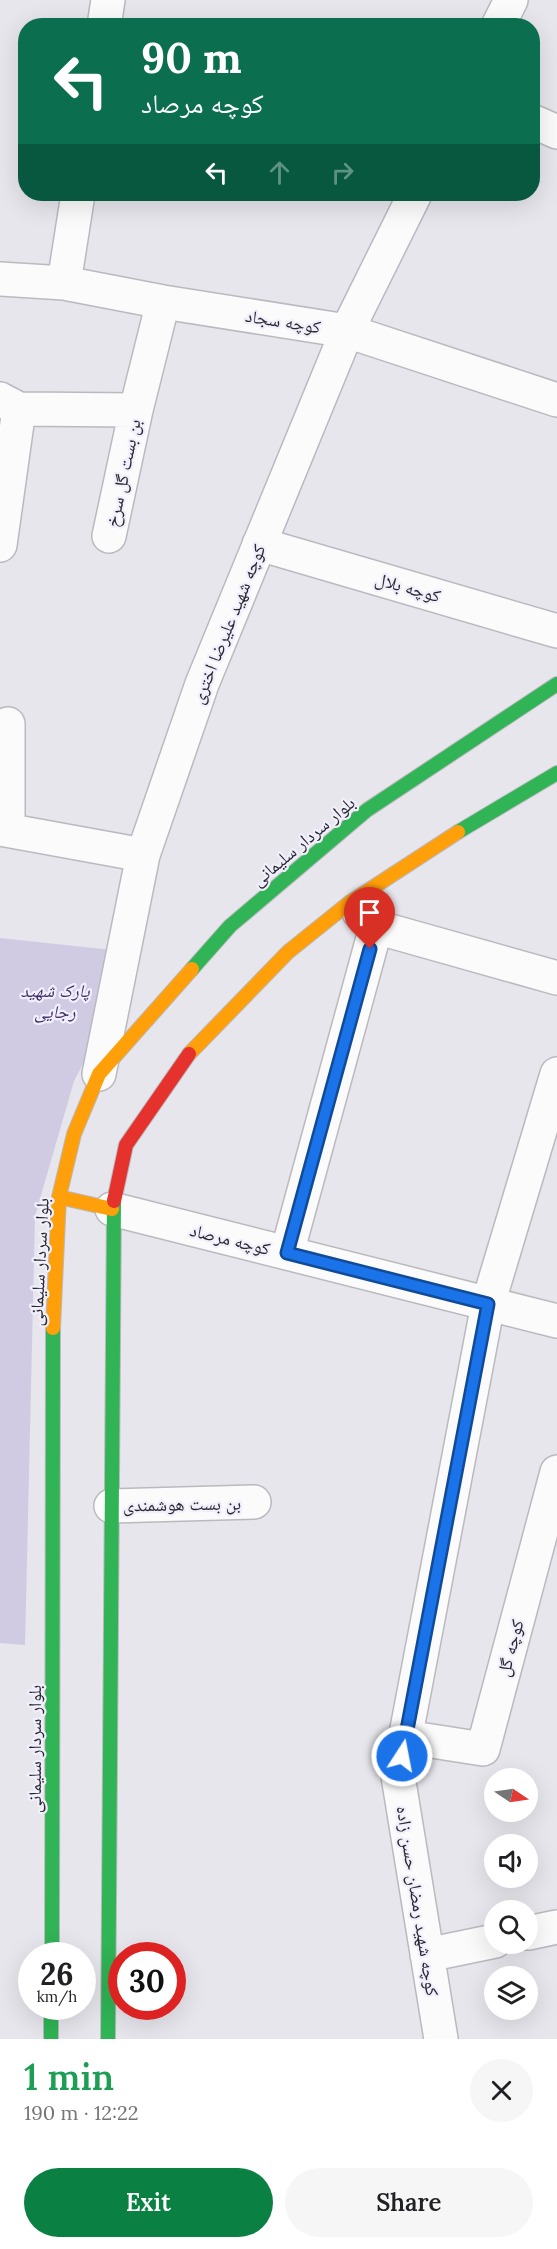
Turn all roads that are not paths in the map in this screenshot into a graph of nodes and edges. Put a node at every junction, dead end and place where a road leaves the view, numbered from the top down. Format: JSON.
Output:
{"nodes":[{"id":1,"x":108,"y":0,"type":"edge"},
{"id":2,"x":512,"y":0,"type":"edge"},
{"id":3,"x":105,"y":18,"type":"edge"},
{"id":4,"x":502,"y":18,"type":"edge"},
{"id":5,"x":540,"y":125,"type":"edge"},
{"id":6,"x":557,"y":132,"type":"edge"},
{"id":7,"x":77,"y":201,"type":"edge"},
{"id":8,"x":412,"y":201,"type":"edge"},
{"id":9,"x":0,"y":279,"type":"edge"},
{"id":10,"x":64,"y":284,"type":"junction"},
{"id":11,"x":164,"y":302,"type":"junction"},
{"id":12,"x":347,"y":331,"type":"junction"},
{"id":13,"x":557,"y":400,"type":"edge"},
{"id":14,"x":10,"y":404,"type":"edge"},
{"id":15,"x":136,"y":410,"type":"junction"},
{"id":16,"x":109,"y":537,"type":"dead end"},
{"id":17,"x":259,"y":544,"type":"junction"},
{"id":18,"x":0,"y":545,"type":"edge"},
{"id":19,"x":557,"y":630,"type":"edge"},
{"id":20,"x":557,"y":684,"type":"edge"},
{"id":21,"x":8,"y":724,"type":"dead end"},
{"id":22,"x":557,"y":773,"type":"edge"},
{"id":23,"x":4,"y":830,"type":"edge"},
{"id":24,"x":143,"y":855,"type":"junction"},
{"id":25,"x":349,"y":903,"type":"junction"},
{"id":26,"x":376,"y":927,"type":"junction"},
{"id":27,"x":557,"y":978,"type":"edge"},
{"id":28,"x":99,"y":1074,"type":"junction"},
{"id":29,"x":557,"y":1074,"type":"edge"},
{"id":30,"x":59,"y":1197,"type":"junction"},
{"id":31,"x":112,"y":1209,"type":"junction"},
{"id":32,"x":287,"y":1253,"type":"junction"},
{"id":33,"x":488,"y":1304,"type":"junction"},
{"id":34,"x":557,"y":1322,"type":"edge"},
{"id":35,"x":557,"y":1472,"type":"edge"},
{"id":36,"x":254,"y":1502,"type":"dead end"},
{"id":37,"x":111,"y":1506,"type":"junction"},
{"id":38,"x":405,"y":1737,"type":"junction"},
{"id":39,"x":557,"y":1927,"type":"edge"},
{"id":40,"x":538,"y":1932,"type":"edge"},
{"id":41,"x":51,"y":1942,"type":"edge"},
{"id":42,"x":484,"y":1943,"type":"edge"},
{"id":43,"x":427,"y":1955,"type":"junction"},
{"id":44,"x":51,"y":2020,"type":"edge"},
{"id":45,"x":51,"y":2039,"type":"edge"},
{"id":46,"x":108,"y":2039,"type":"edge"},
{"id":47,"x":441,"y":2039,"type":"edge"}],
"edges":[{"from":1,"to":3,"type":"street"},
{"from":2,"to":4,"type":"street"},
{"from":5,"to":6,"type":"street"},
{"from":7,"to":10,"type":"street"},
{"from":8,"to":12,"type":"street","name":"کوچه شهید علیرضا اختری"},
{"from":9,"to":10,"type":"street","name":"کوچه سجاد"},
{"from":10,"to":11,"type":"street","name":"کوچه سجاد"},
{"from":11,"to":12,"type":"street","name":"کوچه سجاد"},
{"from":11,"to":15,"type":"street","name":"بن بست گل سرخ"},
{"from":12,"to":13,"type":"street","name":"کوچه سجاد"},
{"from":12,"to":17,"type":"street","name":"کوچه شهید علیرضا اختری"},
{"from":14,"to":15,"type":"street","name":"بن بست گل سرخ"},
{"from":14,"to":18,"type":"street","name":"بن بست گل سرخ"},
{"from":15,"to":16,"type":"street","name":"بن بست گل سرخ"},
{"from":17,"to":19,"type":"street","name":"کوچه بلال"},
{"from":17,"to":24,"type":"street","name":"کوچه شهید علیرضا اختری"},
{"from":20,"to":28,"type":"main road","name":"بلوار سردار سلیمانی"},
{"from":21,"to":23,"type":"street"},
{"from":22,"to":25,"type":"main road"},
{"from":23,"to":24,"type":"street"},
{"from":24,"to":28,"type":"street","name":"کوچه شهید علیرضا اختری"},
{"from":25,"to":26,"type":"street"},
{"from":25,"to":31,"type":"main road"},
{"from":26,"to":27,"type":"street"},
{"from":26,"to":32,"type":"street"},
{"from":28,"to":30,"type":"main road","name":"بلوار سردار سلیمانی"},
{"from":29,"to":33,"type":"street","name":"کوچه شهید رمضان حسن زاده"},
{"from":30,"to":31,"type":"main road"},
{"from":30,"to":41,"type":"main road","name":"بلوار سردار سلیمانی"},
{"from":31,"to":32,"type":"street","name":"کوچه مرصاد"},
{"from":31,"to":37,"type":"main road"},
{"from":32,"to":33,"type":"street","name":"کوچه مرصاد"},
{"from":33,"to":34,"type":"street","name":"کوچه مرصاد"},
{"from":33,"to":38,"type":"street","name":"کوچه شهید رمضان حسن زاده"},
{"from":35,"to":38,"type":"street","name":"کوچه گل"},
{"from":36,"to":37,"type":"street","name":"بن بست هوشمندی"},
{"from":37,"to":46,"type":"main road"},
{"from":38,"to":43,"type":"street","name":"کوچه شهید رمضان حسن زاده"},
{"from":39,"to":40,"type":"street"},
{"from":42,"to":43,"type":"street"},
{"from":43,"to":47,"type":"street","name":"کوچه شهید رمضان حسن زاده"},
{"from":44,"to":45,"type":"main road"}]}
